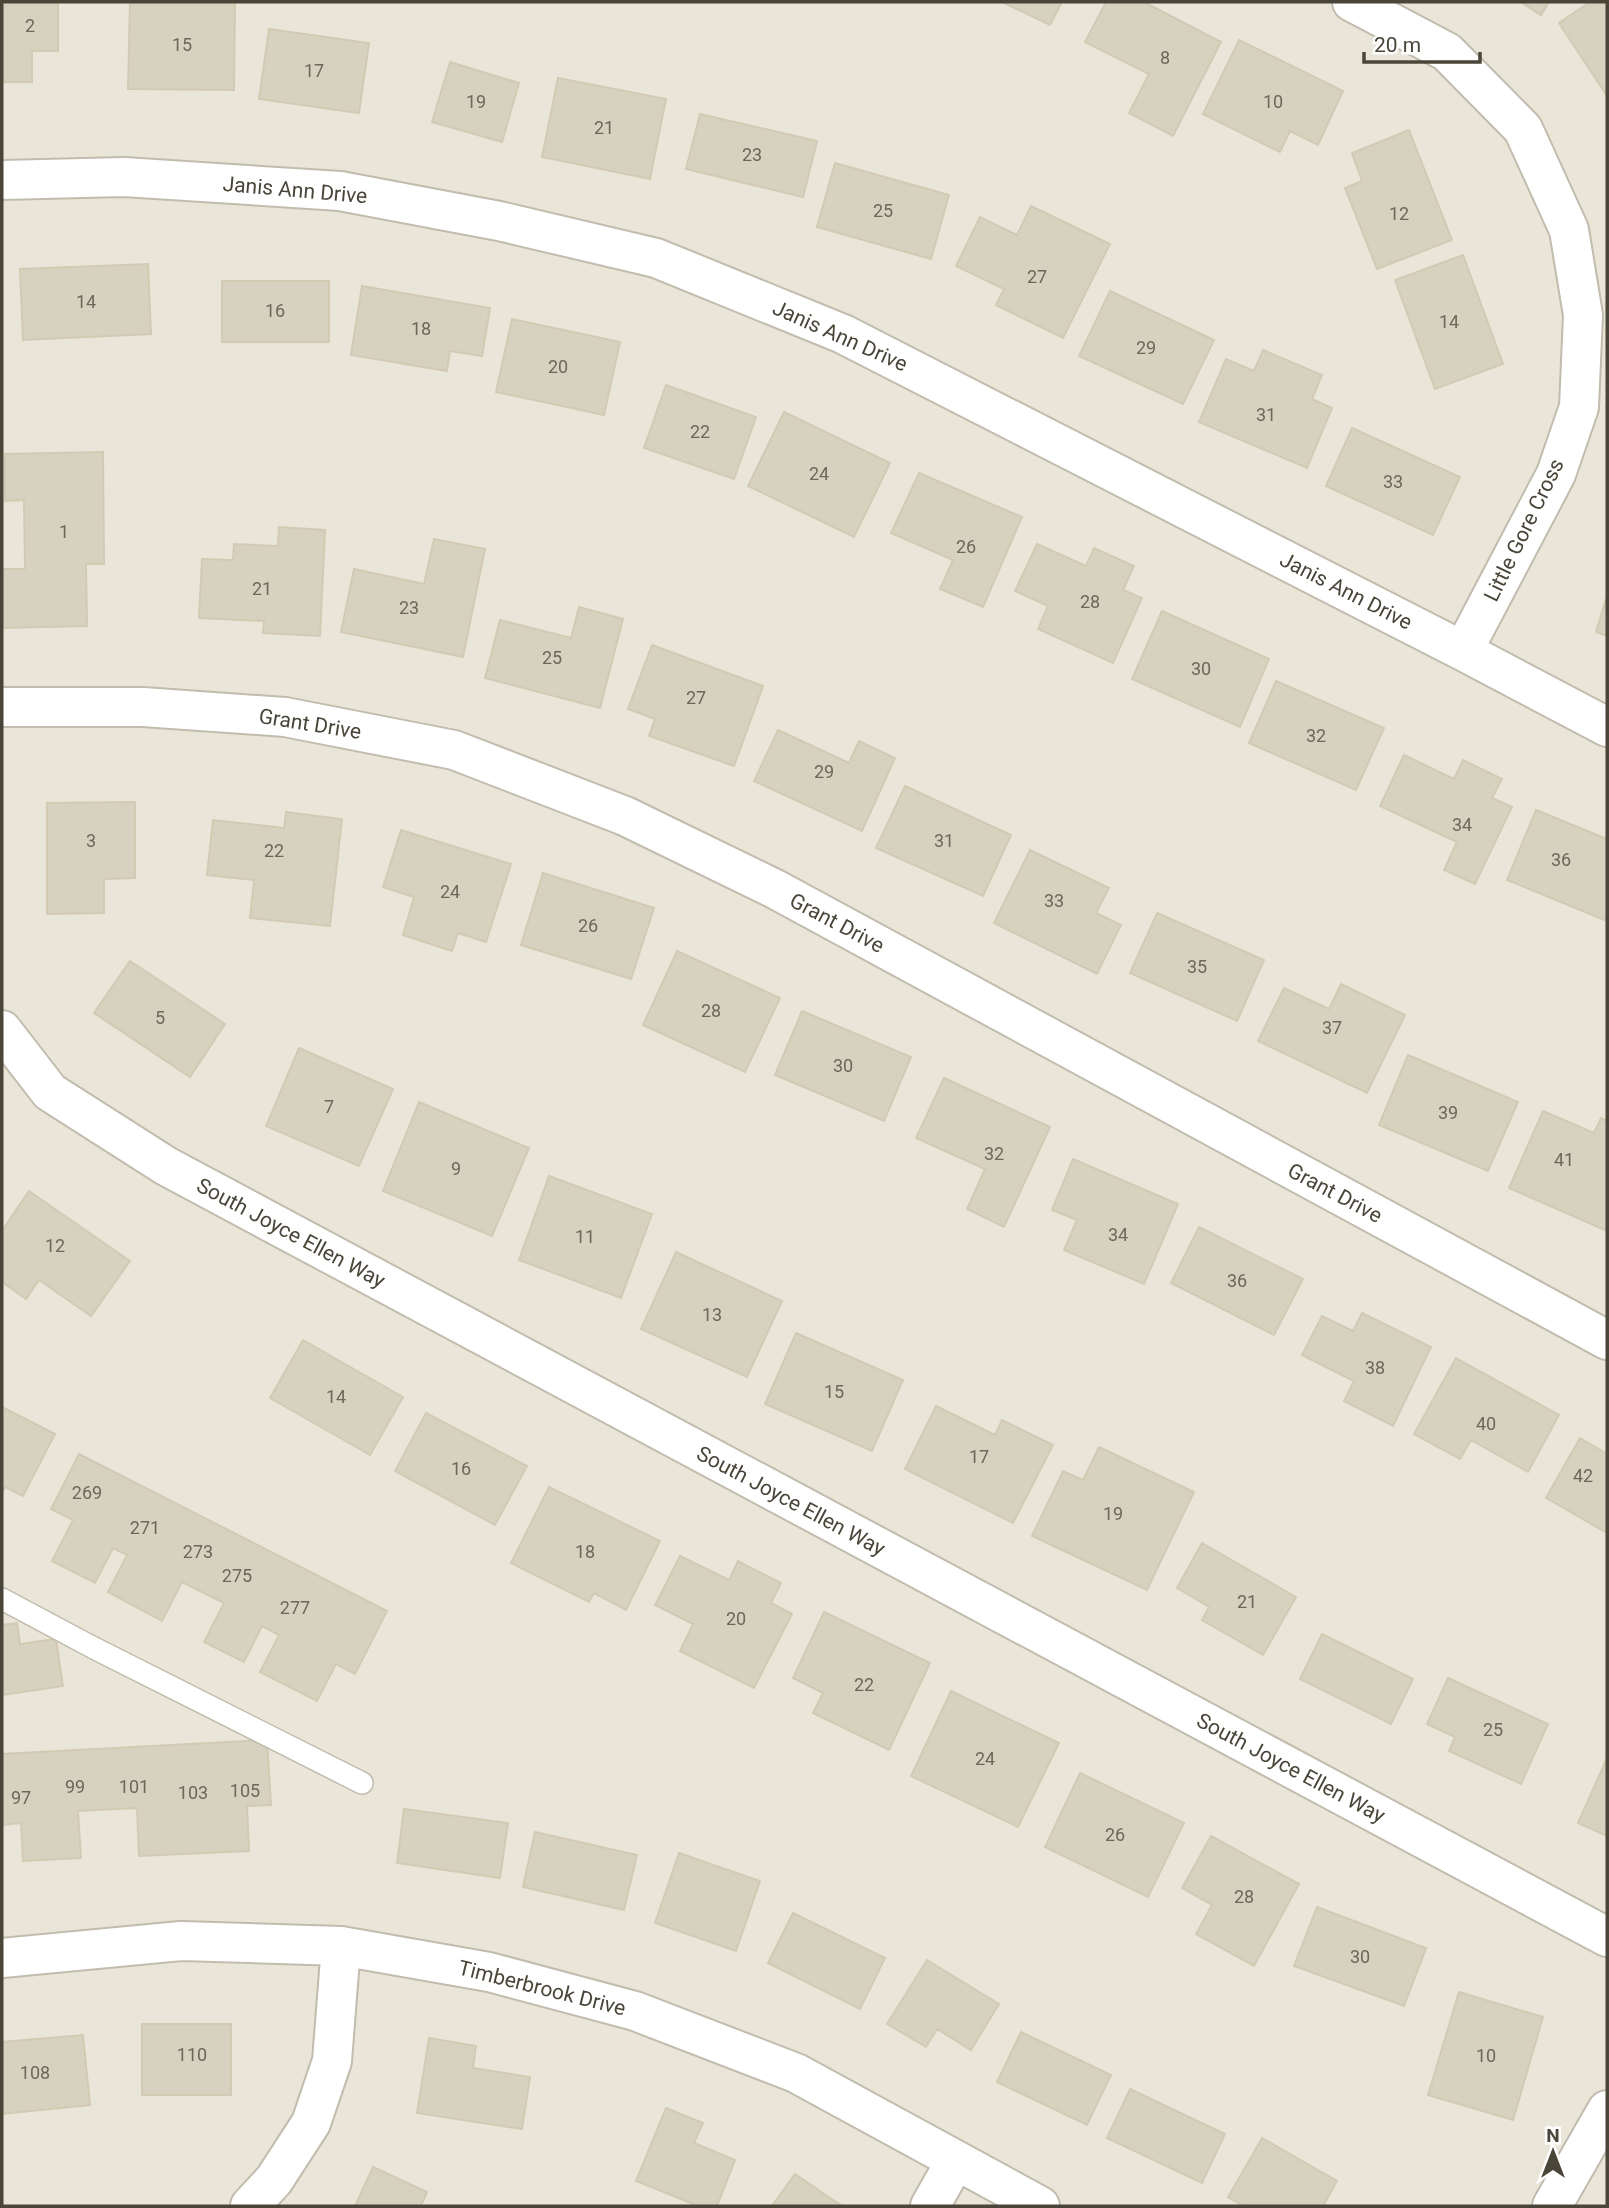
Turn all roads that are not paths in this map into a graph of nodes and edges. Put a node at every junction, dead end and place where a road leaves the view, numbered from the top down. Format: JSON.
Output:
{"nodes":[{"id":1,"x":1352,"y":2,"type":"edge"},
{"id":2,"x":2,"y":180,"type":"edge"},
{"id":3,"x":1463,"y":650,"type":"junction"},
{"id":4,"x":2,"y":706,"type":"edge"},
{"id":5,"x":1607,"y":727,"type":"edge"},
{"id":6,"x":2,"y":1030,"type":"edge"},
{"id":7,"x":1607,"y":1340,"type":"edge"},
{"id":8,"x":2,"y":1599,"type":"edge"},
{"id":9,"x":362,"y":1783,"type":"dead end"},
{"id":10,"x":1607,"y":1937,"type":"edge"},
{"id":11,"x":341,"y":1946,"type":"junction"},
{"id":12,"x":2,"y":1958,"type":"edge"},
{"id":13,"x":1607,"y":2110,"type":"edge"},
{"id":14,"x":956,"y":2160,"type":"junction"},
{"id":15,"x":250,"y":2206,"type":"edge"},
{"id":16,"x":930,"y":2206,"type":"edge"},
{"id":17,"x":1040,"y":2206,"type":"edge"},
{"id":18,"x":1552,"y":2206,"type":"edge"}],
"edges":[{"from":1,"to":3,"type":"street","name":"Little Gore Cross"},
{"from":2,"to":3,"type":"street","name":"Janis Ann Drive"},
{"from":3,"to":5,"type":"street","name":"Janis Ann Drive"},
{"from":4,"to":7,"type":"street","name":"Grant Drive"},
{"from":6,"to":10,"type":"street","name":"South Joyce Ellen Way"},
{"from":8,"to":9,"type":"lane"},
{"from":11,"to":12,"type":"street","name":"Timberbrook Drive"},
{"from":11,"to":14,"type":"street","name":"Timberbrook Drive"},
{"from":11,"to":15,"type":"street"},
{"from":13,"to":18,"type":"street"},
{"from":14,"to":16,"type":"street"},
{"from":14,"to":17,"type":"street","name":"Timberbrook Drive"}]}
